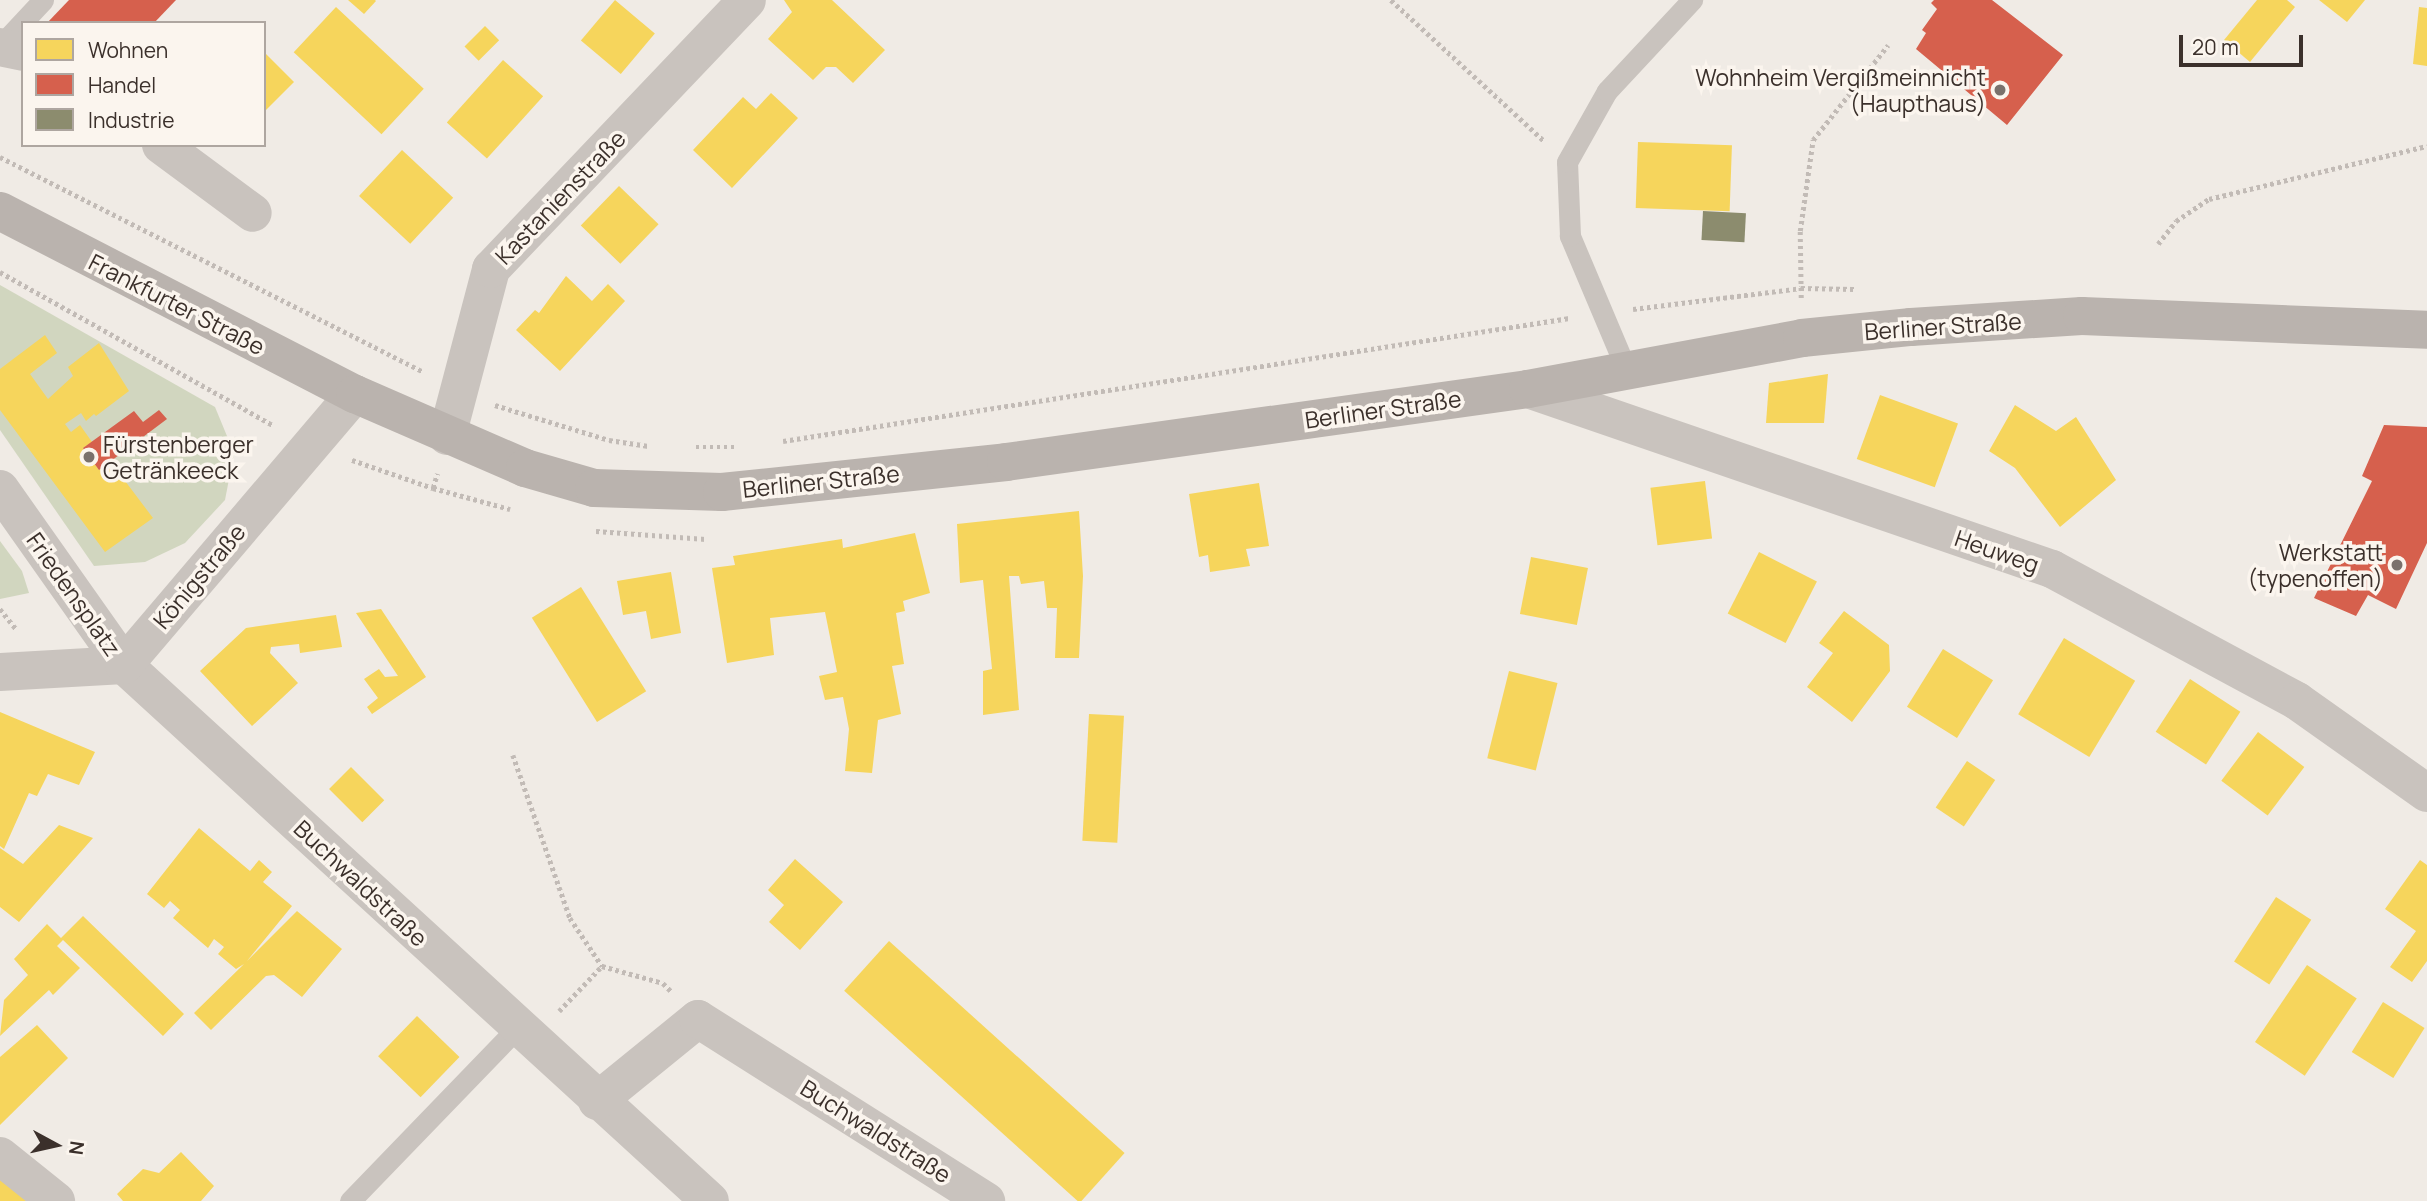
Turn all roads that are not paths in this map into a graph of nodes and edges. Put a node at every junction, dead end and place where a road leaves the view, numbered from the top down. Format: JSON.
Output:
{"nodes":[{"id":1,"x":43,"y":0,"type":"edge"},
{"id":2,"x":747,"y":0,"type":"edge"},
{"id":3,"x":1692,"y":0,"type":"edge"},
{"id":4,"x":23,"y":21,"type":"edge"},
{"id":5,"x":21,"y":24,"type":"edge"},
{"id":6,"x":0,"y":46,"type":"edge"},
{"id":7,"x":21,"y":51,"type":"edge"},
{"id":8,"x":164,"y":147,"type":"edge"},
{"id":9,"x":0,"y":211,"type":"edge"},
{"id":10,"x":253,"y":213,"type":"dead end"},
{"id":11,"x":2427,"y":330,"type":"edge"},
{"id":12,"x":1627,"y":371,"type":"junction"},
{"id":13,"x":1528,"y":389,"type":"junction"},
{"id":14,"x":355,"y":394,"type":"junction"},
{"id":15,"x":447,"y":436,"type":"junction"},
{"id":16,"x":0,"y":489,"type":"edge"},
{"id":17,"x":124,"y":665,"type":"junction"},
{"id":18,"x":0,"y":672,"type":"edge"},
{"id":19,"x":2427,"y":793,"type":"edge"},
{"id":20,"x":518,"y":1027,"type":"junction"},
{"id":21,"x":597,"y":1101,"type":"junction"},
{"id":22,"x":0,"y":1156,"type":"edge"},
{"id":23,"x":56,"y":1201,"type":"edge"},
{"id":24,"x":350,"y":1201,"type":"edge"},
{"id":25,"x":710,"y":1201,"type":"edge"},
{"id":26,"x":986,"y":1201,"type":"edge"}],
"edges":[{"from":1,"to":4,"type":"lane"},
{"from":2,"to":15,"type":"street","name":"Kastanienstraße"},
{"from":3,"to":12,"type":"lane"},
{"from":5,"to":6,"type":"lane"},
{"from":6,"to":7,"type":"street"},
{"from":8,"to":10,"type":"street"},
{"from":9,"to":14,"type":"main road","name":"Frankfurter Straße"},
{"from":11,"to":12,"type":"main road","name":"Berliner Straße"},
{"from":12,"to":13,"type":"main road","name":"Berliner Straße"},
{"from":13,"to":15,"type":"main road","name":"Berliner Straße"},
{"from":13,"to":19,"type":"street","name":"Heuweg"},
{"from":14,"to":15,"type":"main road","name":"Berliner Straße"},
{"from":14,"to":17,"type":"street","name":"Königstraße"},
{"from":16,"to":17,"type":"street","name":"Friedensplatz"},
{"from":17,"to":18,"type":"street"},
{"from":17,"to":20,"type":"street","name":"Buchwaldstraße"},
{"from":20,"to":21,"type":"street","name":"Buchwaldstraße"},
{"from":20,"to":24,"type":"lane"},
{"from":21,"to":25,"type":"street","name":"Buchwaldstraße"},
{"from":21,"to":26,"type":"street","name":"Buchwaldstraße"},
{"from":22,"to":23,"type":"street"}]}
